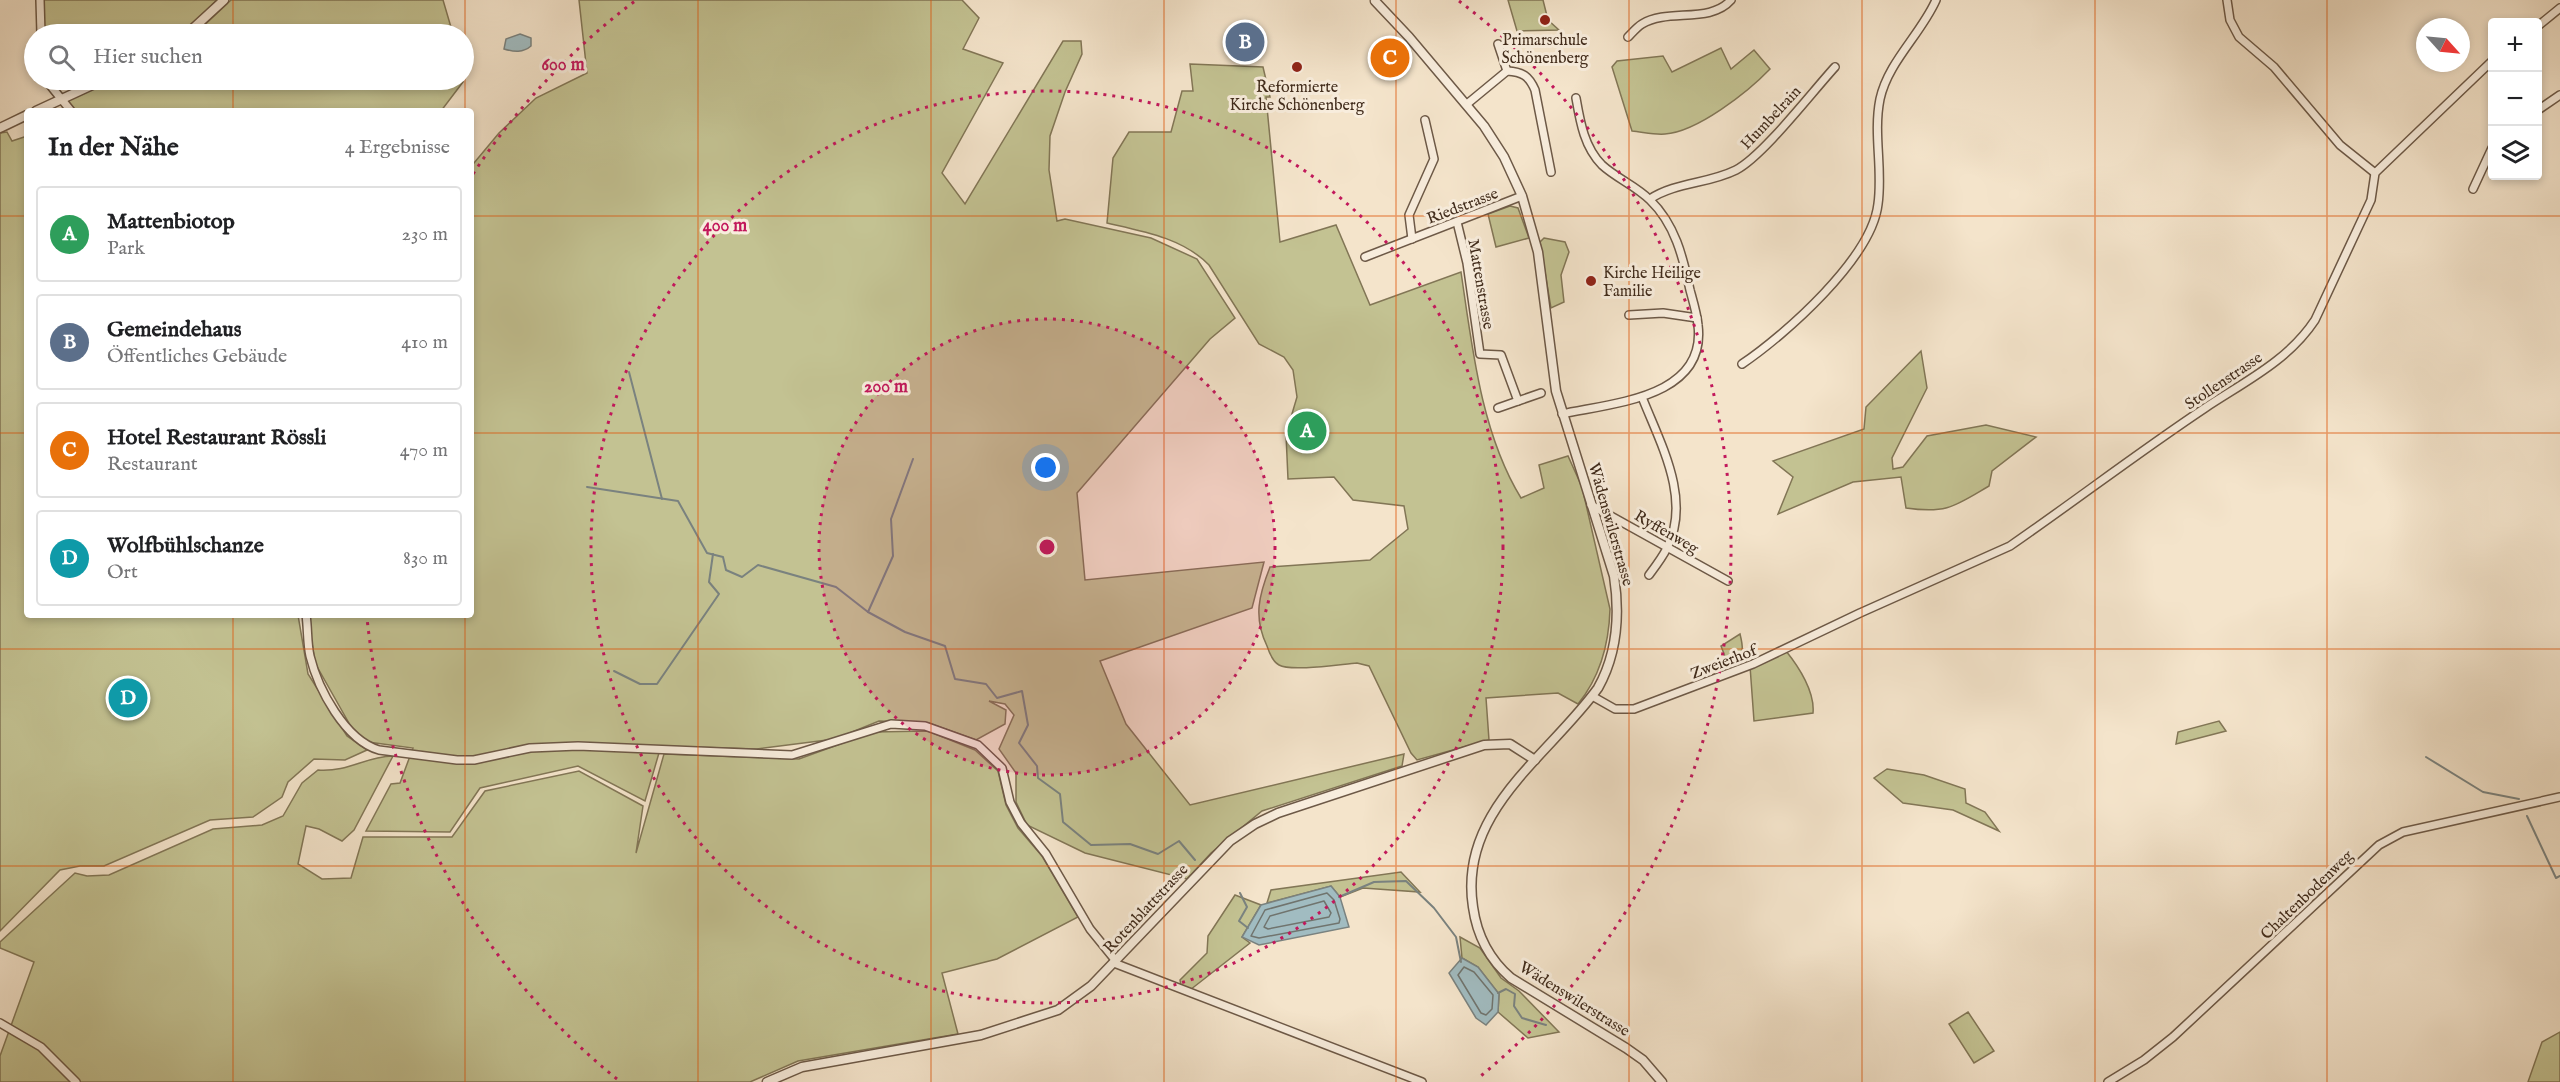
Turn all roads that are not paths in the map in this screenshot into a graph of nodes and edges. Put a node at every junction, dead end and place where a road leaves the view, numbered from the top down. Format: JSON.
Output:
{"nodes":[{"id":1,"x":39,"y":0,"type":"edge"},
{"id":2,"x":224,"y":0,"type":"edge"},
{"id":3,"x":1374,"y":0,"type":"edge"},
{"id":4,"x":1731,"y":0,"type":"edge"},
{"id":5,"x":1935,"y":0,"type":"edge"},
{"id":6,"x":2227,"y":0,"type":"edge"},
{"id":7,"x":2560,"y":8,"type":"edge"},
{"id":8,"x":40,"y":24,"type":"edge"},
{"id":9,"x":198,"y":24,"type":"edge"},
{"id":10,"x":2542,"y":24,"type":"edge"},
{"id":11,"x":1628,"y":37,"type":"dead end"},
{"id":12,"x":1498,"y":44,"type":"dead end"},
{"id":13,"x":2488,"y":66,"type":"edge"},
{"id":14,"x":1835,"y":67,"type":"dead end"},
{"id":15,"x":1507,"y":71,"type":"junction"},
{"id":16,"x":54,"y":90,"type":"edge"},
{"id":17,"x":81,"y":90,"type":"edge"},
{"id":18,"x":2560,"y":95,"type":"edge"},
{"id":19,"x":1576,"y":98,"type":"dead end"},
{"id":20,"x":62,"y":99,"type":"junction"},
{"id":21,"x":1467,"y":104,"type":"junction"},
{"id":22,"x":2542,"y":107,"type":"edge"},
{"id":23,"x":42,"y":108,"type":"edge"},
{"id":24,"x":68,"y":108,"type":"edge"},
{"id":25,"x":24,"y":116,"type":"edge"},
{"id":26,"x":1425,"y":120,"type":"dead end"},
{"id":27,"x":0,"y":128,"type":"edge"},
{"id":28,"x":2488,"y":158,"type":"edge"},
{"id":29,"x":1551,"y":172,"type":"dead end"},
{"id":30,"x":2374,"y":173,"type":"junction"},
{"id":31,"x":2473,"y":189,"type":"dead end"},
{"id":32,"x":1522,"y":196,"type":"junction"},
{"id":33,"x":1650,"y":199,"type":"junction"},
{"id":34,"x":1457,"y":222,"type":"junction"},
{"id":35,"x":1412,"y":239,"type":"junction"},
{"id":36,"x":1365,"y":257,"type":"dead end"},
{"id":37,"x":1629,"y":315,"type":"dead end"},
{"id":38,"x":1696,"y":318,"type":"junction"},
{"id":39,"x":1742,"y":364,"type":"dead end"},
{"id":40,"x":1541,"y":393,"type":"dead end"},
{"id":41,"x":1642,"y":397,"type":"junction"},
{"id":42,"x":1518,"y":401,"type":"junction"},
{"id":43,"x":1498,"y":408,"type":"dead end"},
{"id":44,"x":1562,"y":414,"type":"junction"},
{"id":45,"x":1591,"y":506,"type":"junction"},
{"id":46,"x":1667,"y":548,"type":"junction"},
{"id":47,"x":1649,"y":575,"type":"dead end"},
{"id":48,"x":1728,"y":581,"type":"dead end"},
{"id":49,"x":1860,"y":613,"type":"joint"},
{"id":50,"x":306,"y":618,"type":"edge"},
{"id":51,"x":1592,"y":696,"type":"junction"},
{"id":52,"x":1536,"y":760,"type":"junction"},
{"id":53,"x":2560,"y":797,"type":"edge"},
{"id":54,"x":1115,"y":962,"type":"junction"},
{"id":55,"x":0,"y":1023,"type":"edge"},
{"id":56,"x":76,"y":1082,"type":"edge"},
{"id":57,"x":767,"y":1082,"type":"edge"},
{"id":58,"x":1422,"y":1082,"type":"edge"},
{"id":59,"x":1662,"y":1082,"type":"edge"},
{"id":60,"x":2108,"y":1082,"type":"edge"}],
"edges":[{"from":1,"to":8,"type":"street"},
{"from":2,"to":9,"type":"street"},
{"from":3,"to":21,"type":"street","name":"Wädenswilerstrasse"},
{"from":4,"to":11,"type":"street"},
{"from":5,"to":39,"type":"street"},
{"from":6,"to":30,"type":"street"},
{"from":7,"to":10,"type":"street"},
{"from":12,"to":15,"type":"street"},
{"from":13,"to":30,"type":"street"},
{"from":14,"to":33,"type":"street","name":"Humbelrain"},
{"from":15,"to":21,"type":"street"},
{"from":15,"to":29,"type":"street"},
{"from":16,"to":20,"type":"street"},
{"from":17,"to":20,"type":"street"},
{"from":18,"to":22,"type":"street"},
{"from":19,"to":33,"type":"street"},
{"from":20,"to":23,"type":"street"},
{"from":20,"to":24,"type":"street"},
{"from":21,"to":32,"type":"street","name":"Wädenswilerstrasse"},
{"from":25,"to":27,"type":"street"},
{"from":26,"to":35,"type":"street","name":"Riedstrasse"},
{"from":28,"to":31,"type":"street"},
{"from":30,"to":49,"type":"street","name":"Stollenstrasse"},
{"from":32,"to":34,"type":"street","name":"Riedstrasse"},
{"from":32,"to":44,"type":"street","name":"Wädenswilerstrasse"},
{"from":33,"to":38,"type":"street"},
{"from":34,"to":35,"type":"street","name":"Riedstrasse"},
{"from":34,"to":42,"type":"street","name":"Mattenstrasse"},
{"from":35,"to":36,"type":"street","name":"Riedstrasse"},
{"from":37,"to":38,"type":"street"},
{"from":38,"to":41,"type":"street"},
{"from":40,"to":42,"type":"street"},
{"from":41,"to":44,"type":"street"},
{"from":41,"to":46,"type":"street"},
{"from":42,"to":43,"type":"street"},
{"from":44,"to":45,"type":"street","name":"Wädenswilerstrasse"},
{"from":45,"to":46,"type":"street","name":"Ryffenweg"},
{"from":45,"to":51,"type":"street","name":"Wädenswilerstrasse"},
{"from":46,"to":47,"type":"street"},
{"from":46,"to":48,"type":"street","name":"Ryffenweg"},
{"from":49,"to":51,"type":"street","name":"Zweierhof"},
{"from":50,"to":54,"type":"street"},
{"from":51,"to":52,"type":"street","name":"Wädenswilerstrasse"},
{"from":52,"to":54,"type":"street","name":"Rotenblattstrasse"},
{"from":52,"to":59,"type":"street","name":"Wädenswilerstrasse"},
{"from":53,"to":60,"type":"street","name":"Chaltenbodenweg"},
{"from":54,"to":57,"type":"street","name":"Rotenblattstrasse"},
{"from":54,"to":58,"type":"street"},
{"from":55,"to":56,"type":"street"}]}
